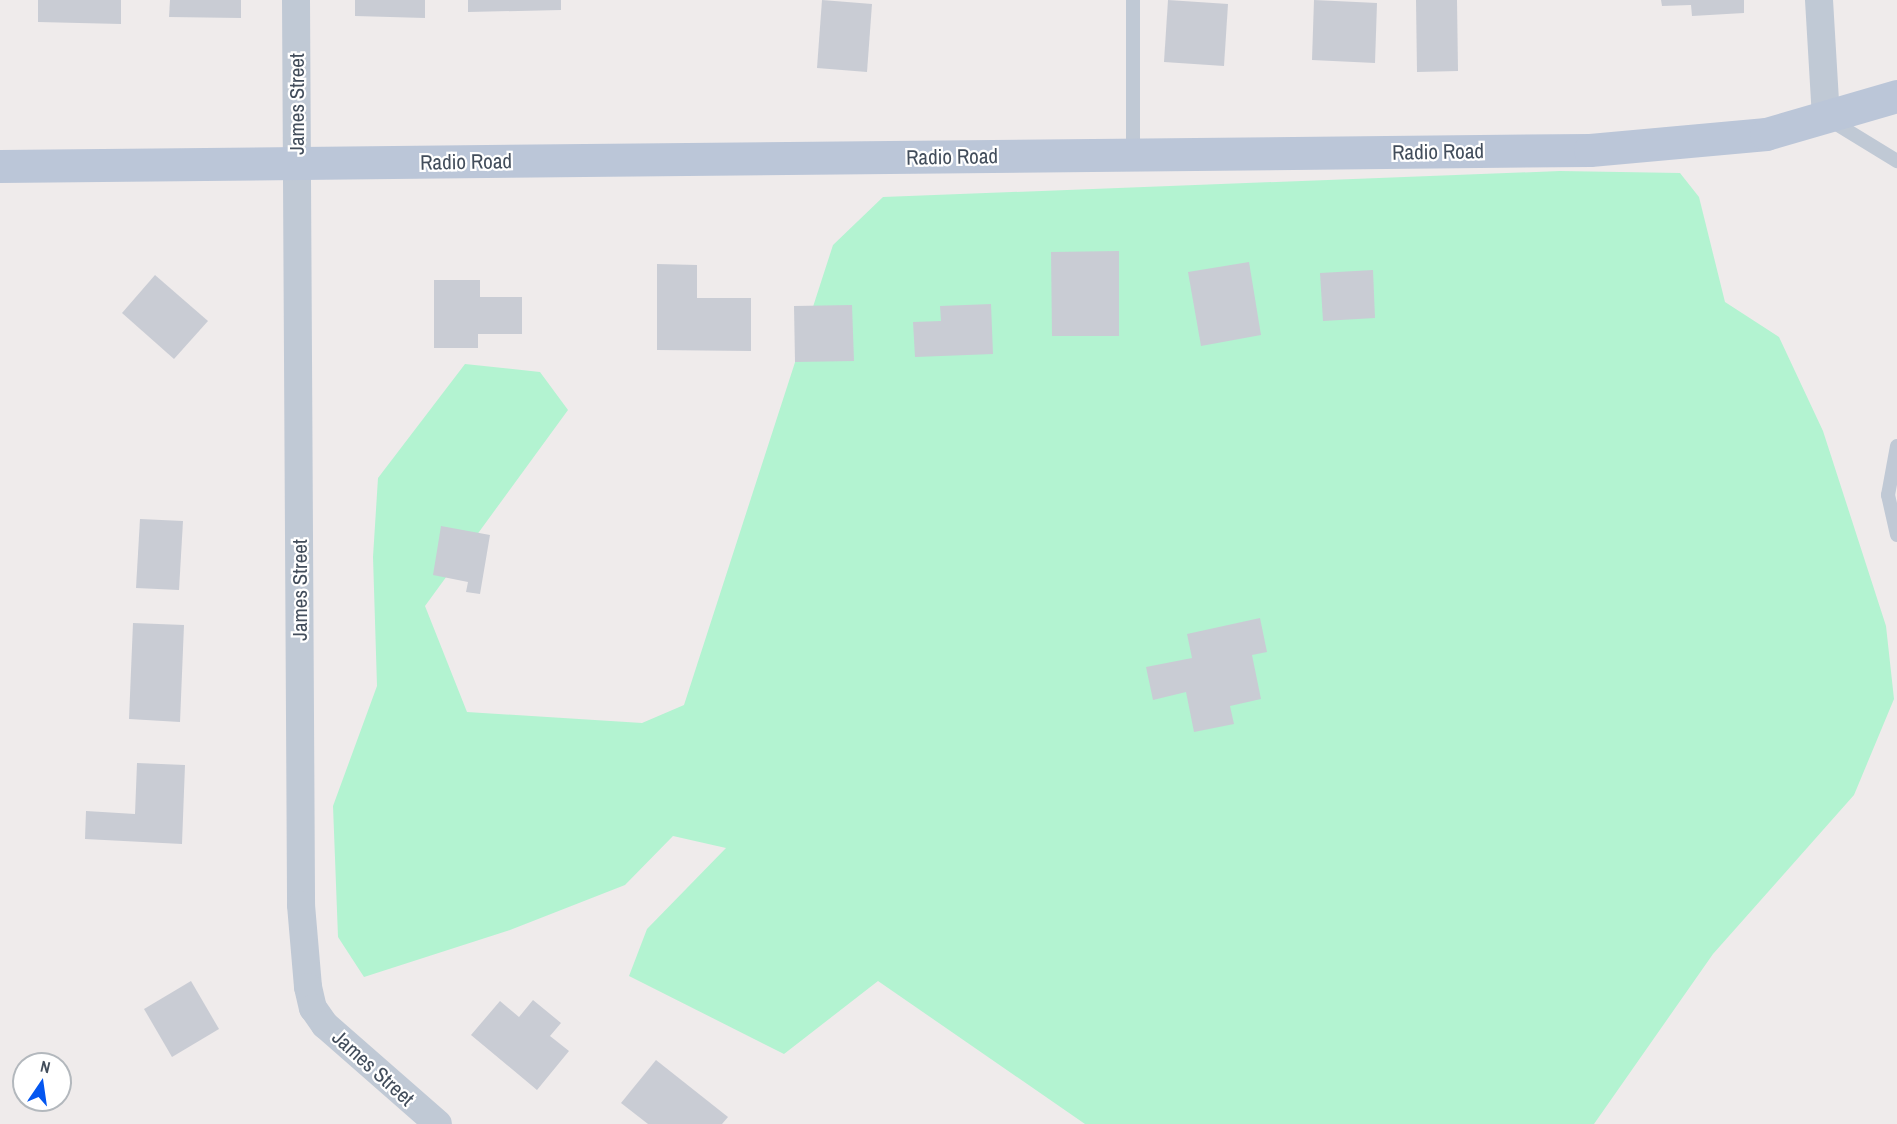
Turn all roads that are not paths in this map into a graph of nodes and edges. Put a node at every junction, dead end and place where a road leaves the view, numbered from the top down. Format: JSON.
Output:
{"nodes":[{"id":1,"x":296,"y":0,"type":"edge"},
{"id":2,"x":1133,"y":0,"type":"edge"},
{"id":3,"x":1819,"y":0,"type":"edge"},
{"id":4,"x":1897,"y":96,"type":"edge"},
{"id":5,"x":1826,"y":117,"type":"junction"},
{"id":6,"x":1133,"y":155,"type":"junction"},
{"id":7,"x":1897,"y":161,"type":"edge"},
{"id":8,"x":297,"y":164,"type":"junction"},
{"id":9,"x":0,"y":166,"type":"edge"},
{"id":10,"x":1897,"y":446,"type":"edge"},
{"id":11,"x":1897,"y":535,"type":"edge"},
{"id":12,"x":438,"y":1124,"type":"edge"}],
"edges":[{"from":1,"to":8,"type":"street","name":"James Street"},
{"from":2,"to":6,"type":"lane"},
{"from":3,"to":5,"type":"street"},
{"from":4,"to":5,"type":"street","name":"Radio Road"},
{"from":5,"to":6,"type":"street","name":"Radio Road"},
{"from":5,"to":7,"type":"lane"},
{"from":6,"to":8,"type":"street","name":"Radio Road"},
{"from":8,"to":9,"type":"street","name":"Radio Road"},
{"from":8,"to":12,"type":"street","name":"James Street"},
{"from":10,"to":11,"type":"lane"}]}
